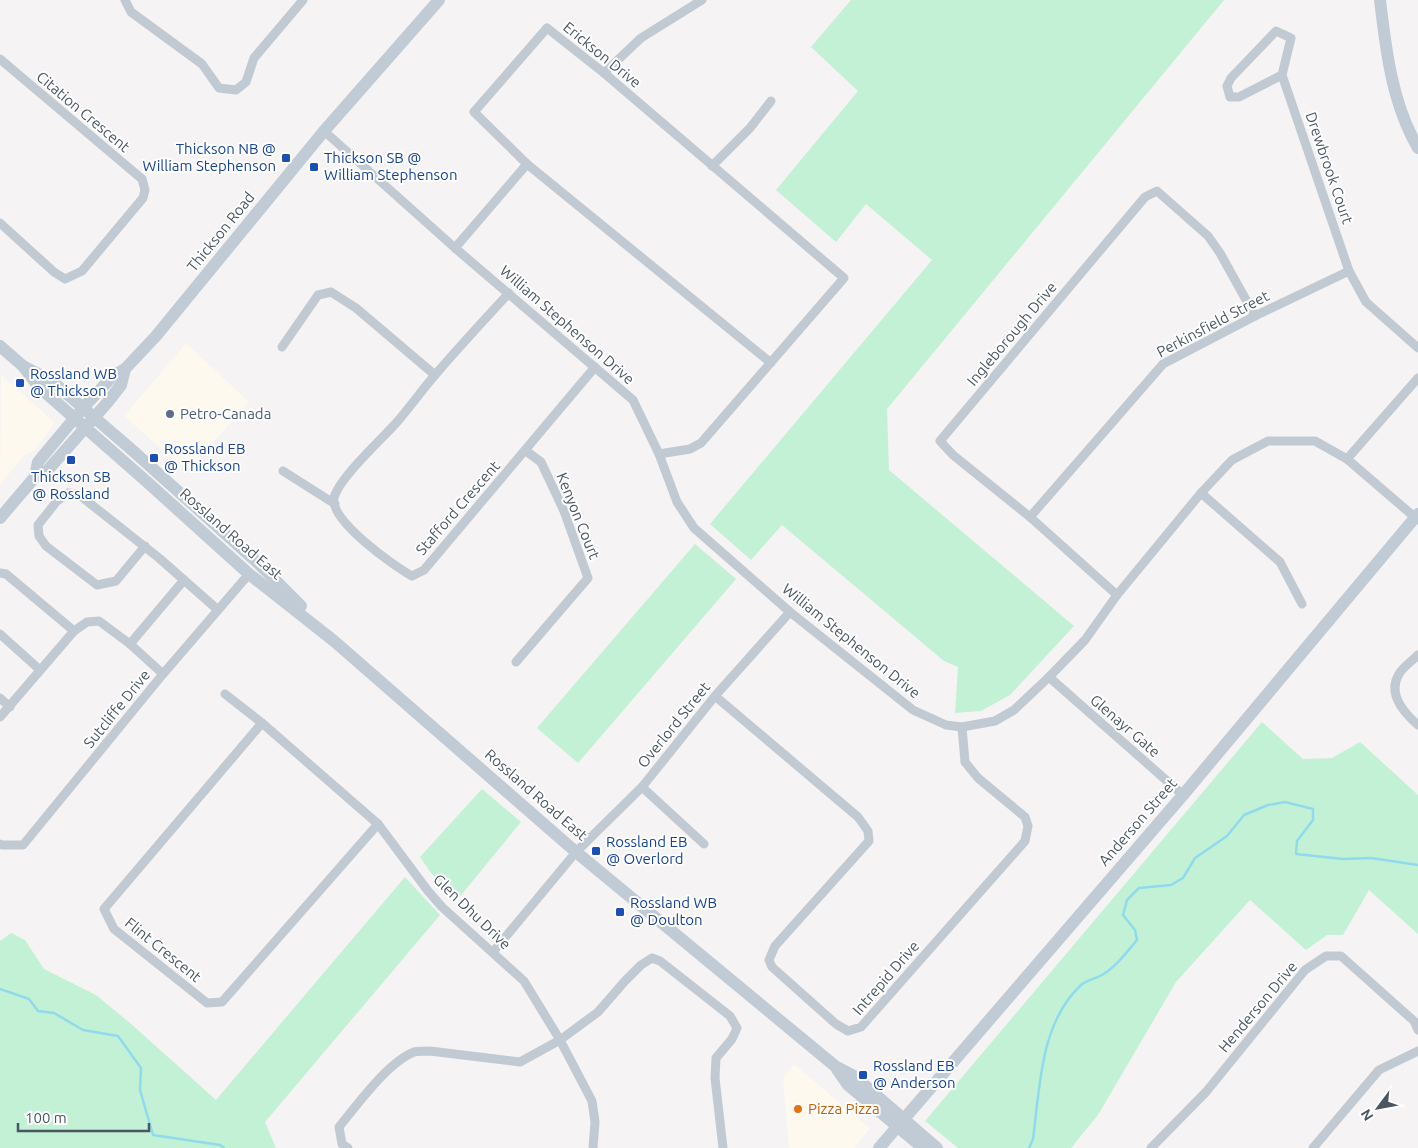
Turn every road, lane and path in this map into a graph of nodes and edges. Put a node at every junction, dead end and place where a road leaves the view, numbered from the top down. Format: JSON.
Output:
{"nodes":[{"id":1,"x":124,"y":0,"type":"edge"},
{"id":2,"x":303,"y":0,"type":"edge"},
{"id":3,"x":439,"y":0,"type":"edge"},
{"id":4,"x":702,"y":0,"type":"edge"},
{"id":5,"x":1380,"y":0,"type":"edge"},
{"id":6,"x":0,"y":60,"type":"edge"},
{"id":7,"x":604,"y":73,"type":"junction"},
{"id":8,"x":1282,"y":75,"type":"junction"},
{"id":9,"x":771,"y":101,"type":"dead end"},
{"id":10,"x":324,"y":131,"type":"junction"},
{"id":11,"x":1418,"y":148,"type":"edge"},
{"id":12,"x":527,"y":164,"type":"junction"},
{"id":13,"x":712,"y":166,"type":"junction"},
{"id":14,"x":0,"y":223,"type":"edge"},
{"id":15,"x":455,"y":248,"type":"junction"},
{"id":16,"x":1350,"y":271,"type":"junction"},
{"id":17,"x":509,"y":293,"type":"junction"},
{"id":18,"x":1255,"y":316,"type":"junction"},
{"id":19,"x":0,"y":346,"type":"edge"},
{"id":20,"x":282,"y":347,"type":"dead end"},
{"id":21,"x":1418,"y":348,"type":"edge"},
{"id":22,"x":771,"y":363,"type":"junction"},
{"id":23,"x":23,"y":366,"type":"junction"},
{"id":24,"x":595,"y":367,"type":"junction"},
{"id":25,"x":126,"y":370,"type":"junction"},
{"id":26,"x":435,"y":375,"type":"junction"},
{"id":27,"x":1418,"y":378,"type":"edge"},
{"id":28,"x":83,"y":408,"type":"junction"},
{"id":29,"x":94,"y":418,"type":"junction"},
{"id":30,"x":74,"y":419,"type":"junction"},
{"id":31,"x":86,"y":429,"type":"junction"},
{"id":32,"x":526,"y":451,"type":"junction"},
{"id":33,"x":659,"y":454,"type":"junction"},
{"id":34,"x":1347,"y":459,"type":"junction"},
{"id":35,"x":283,"y":470,"type":"dead end"},
{"id":36,"x":35,"y":477,"type":"junction"},
{"id":37,"x":1202,"y":493,"type":"junction"},
{"id":38,"x":335,"y":504,"type":"junction"},
{"id":39,"x":1030,"y":517,"type":"junction"},
{"id":40,"x":1417,"y":517,"type":"edge"},
{"id":41,"x":0,"y":518,"type":"edge"},
{"id":42,"x":145,"y":546,"type":"junction"},
{"id":43,"x":0,"y":573,"type":"edge"},
{"id":44,"x":248,"y":574,"type":"junction"},
{"id":45,"x":184,"y":580,"type":"junction"},
{"id":46,"x":1117,"y":595,"type":"junction"},
{"id":47,"x":1302,"y":604,"type":"dead end"},
{"id":48,"x":218,"y":610,"type":"junction"},
{"id":49,"x":790,"y":612,"type":"junction"},
{"id":50,"x":74,"y":631,"type":"junction"},
{"id":51,"x":0,"y":634,"type":"edge"},
{"id":52,"x":334,"y":640,"type":"junction"},
{"id":53,"x":130,"y":644,"type":"junction"},
{"id":54,"x":1418,"y":655,"type":"edge"},
{"id":55,"x":516,"y":662,"type":"dead end"},
{"id":56,"x":40,"y":670,"type":"junction"},
{"id":57,"x":163,"y":674,"type":"junction"},
{"id":58,"x":1049,"y":677,"type":"junction"},
{"id":59,"x":225,"y":694,"type":"dead end"},
{"id":60,"x":715,"y":696,"type":"junction"},
{"id":61,"x":0,"y":698,"type":"edge"},
{"id":62,"x":10,"y":706,"type":"junction"},
{"id":63,"x":0,"y":717,"type":"edge"},
{"id":64,"x":262,"y":723,"type":"junction"},
{"id":65,"x":1418,"y":725,"type":"edge"},
{"id":66,"x":962,"y":727,"type":"junction"},
{"id":67,"x":642,"y":787,"type":"junction"},
{"id":68,"x":1183,"y":795,"type":"junction"},
{"id":69,"x":378,"y":824,"type":"junction"},
{"id":70,"x":0,"y":844,"type":"edge"},
{"id":71,"x":704,"y":844,"type":"dead end"},
{"id":72,"x":576,"y":852,"type":"junction"},
{"id":73,"x":493,"y":952,"type":"junction"},
{"id":74,"x":1418,"y":1030,"type":"edge"},
{"id":75,"x":560,"y":1040,"type":"junction"},
{"id":76,"x":1418,"y":1051,"type":"edge"},
{"id":77,"x":900,"y":1123,"type":"junction"},
{"id":78,"x":348,"y":1148,"type":"edge"},
{"id":79,"x":592,"y":1148,"type":"edge"},
{"id":80,"x":723,"y":1148,"type":"edge"},
{"id":81,"x":879,"y":1148,"type":"edge"},
{"id":82,"x":923,"y":1148,"type":"edge"},
{"id":83,"x":937,"y":1148,"type":"edge"},
{"id":84,"x":1151,"y":1148,"type":"edge"},
{"id":85,"x":1313,"y":1148,"type":"edge"}],
"edges":[{"from":1,"to":2,"type":"street"},
{"from":3,"to":10,"type":"main road","name":"Thickson Road"},
{"from":4,"to":7,"type":"street"},
{"from":5,"to":11,"type":"main road"},
{"from":6,"to":14,"type":"street","name":"Citation Crescent"},
{"from":7,"to":12,"type":"street","name":"Erickson Drive"},
{"from":7,"to":13,"type":"street","name":"Erickson Drive"},
{"from":8,"to":8,"type":"street"},
{"from":8,"to":16,"type":"street","name":"Drewbrook Court"},
{"from":9,"to":13,"type":"street"},
{"from":10,"to":15,"type":"street","name":"William Stephenson Drive"},
{"from":10,"to":25,"type":"main road","name":"Thickson Road"},
{"from":12,"to":15,"type":"street"},
{"from":12,"to":22,"type":"street","name":"Erickson Drive"},
{"from":13,"to":22,"type":"street","name":"Erickson Drive"},
{"from":15,"to":17,"type":"street","name":"William Stephenson Drive"},
{"from":16,"to":18,"type":"street","name":"Perkinsfield Street"},
{"from":16,"to":21,"type":"street","name":"Drewbrook Court"},
{"from":17,"to":24,"type":"street","name":"William Stephenson Drive"},
{"from":17,"to":26,"type":"street"},
{"from":18,"to":39,"type":"street","name":"Perkinsfield Street"},
{"from":18,"to":39,"type":"street","name":"Ingleborough Drive"},
{"from":19,"to":23,"type":"main road","name":"Rossland Road East"},
{"from":20,"to":26,"type":"street"},
{"from":22,"to":33,"type":"street","name":"Erickson Drive"},
{"from":23,"to":28,"type":"main road","name":"Rossland Road East"},
{"from":23,"to":30,"type":"main road","name":"Rossland Road East"},
{"from":24,"to":32,"type":"street","name":"Stafford Crescent"},
{"from":24,"to":33,"type":"street","name":"William Stephenson Drive"},
{"from":25,"to":28,"type":"main road","name":"Thickson Road"},
{"from":25,"to":29,"type":"main road","name":"Thickson Road"},
{"from":26,"to":38,"type":"street"},
{"from":27,"to":34,"type":"street"},
{"from":28,"to":29,"type":"main road","name":"Rossland Road East"},
{"from":28,"to":30,"type":"main road","name":"Thickson Road"},
{"from":29,"to":31,"type":"main road","name":"Thickson Road"},
{"from":29,"to":52,"type":"main road","name":"Rossland Road East"},
{"from":30,"to":31,"type":"main road","name":"Rossland Road East"},
{"from":30,"to":36,"type":"main road","name":"Thickson Road"},
{"from":31,"to":36,"type":"main road","name":"Thickson Road"},
{"from":31,"to":44,"type":"main road","name":"Rossland Road East"},
{"from":32,"to":38,"type":"street","name":"Stafford Crescent"},
{"from":32,"to":55,"type":"street","name":"Kenyon Court"},
{"from":33,"to":49,"type":"street","name":"William Stephenson Drive"},
{"from":34,"to":37,"type":"street","name":"William Stephenson Drive"},
{"from":34,"to":40,"type":"street","name":"William Stephenson Drive"},
{"from":35,"to":38,"type":"street"},
{"from":36,"to":41,"type":"main road","name":"Thickson Road"},
{"from":37,"to":46,"type":"street","name":"William Stephenson Drive"},
{"from":37,"to":47,"type":"street"},
{"from":39,"to":46,"type":"street","name":"Ingleborough Drive"},
{"from":40,"to":68,"type":"main road","name":"Anderson Street"},
{"from":42,"to":42,"type":"street"},
{"from":42,"to":45,"type":"street"},
{"from":43,"to":50,"type":"street"},
{"from":44,"to":48,"type":"street","name":"Sutcliffe Drive"},
{"from":44,"to":52,"type":"main road","name":"Rossland Road East"},
{"from":45,"to":48,"type":"street"},
{"from":45,"to":53,"type":"street"},
{"from":46,"to":58,"type":"street","name":"William Stephenson Drive"},
{"from":48,"to":57,"type":"street","name":"Sutcliffe Drive"},
{"from":49,"to":60,"type":"street","name":"Overlord Street"},
{"from":49,"to":66,"type":"street","name":"William Stephenson Drive"},
{"from":50,"to":53,"type":"street"},
{"from":50,"to":56,"type":"street"},
{"from":51,"to":56,"type":"street"},
{"from":52,"to":72,"type":"main road","name":"Rossland Road East"},
{"from":53,"to":57,"type":"street"},
{"from":54,"to":65,"type":"street"},
{"from":56,"to":62,"type":"street"},
{"from":57,"to":70,"type":"street","name":"Sutcliffe Drive"},
{"from":58,"to":66,"type":"street","name":"William Stephenson Drive"},
{"from":58,"to":68,"type":"street","name":"Glenayr Gate"},
{"from":59,"to":64,"type":"street","name":"Glen Dhu Drive"},
{"from":60,"to":66,"type":"street","name":"Intrepid Drive"},
{"from":60,"to":67,"type":"street","name":"Overlord Street"},
{"from":61,"to":62,"type":"street"},
{"from":62,"to":63,"type":"street"},
{"from":64,"to":69,"type":"street","name":"Glen Dhu Drive"},
{"from":64,"to":69,"type":"street","name":"Flint Crescent"},
{"from":67,"to":71,"type":"street"},
{"from":67,"to":72,"type":"street","name":"Overlord Street"},
{"from":68,"to":77,"type":"main road","name":"Anderson Street"},
{"from":69,"to":73,"type":"street","name":"Glen Dhu Drive"},
{"from":72,"to":73,"type":"street","name":"Overlord Street"},
{"from":72,"to":77,"type":"main road","name":"Rossland Road East"},
{"from":73,"to":75,"type":"street","name":"Glen Dhu Drive"},
{"from":74,"to":84,"type":"street","name":"Henderson Drive"},
{"from":75,"to":78,"type":"street"},
{"from":75,"to":79,"type":"street","name":"Glen Dhu Drive"},
{"from":75,"to":80,"type":"street"},
{"from":76,"to":85,"type":"street"},
{"from":77,"to":81,"type":"main road","name":"Anderson Street"},
{"from":77,"to":82,"type":"main road","name":"Rossland Road East"},
{"from":77,"to":83,"type":"main road","name":"Rossland Road East"}]}
